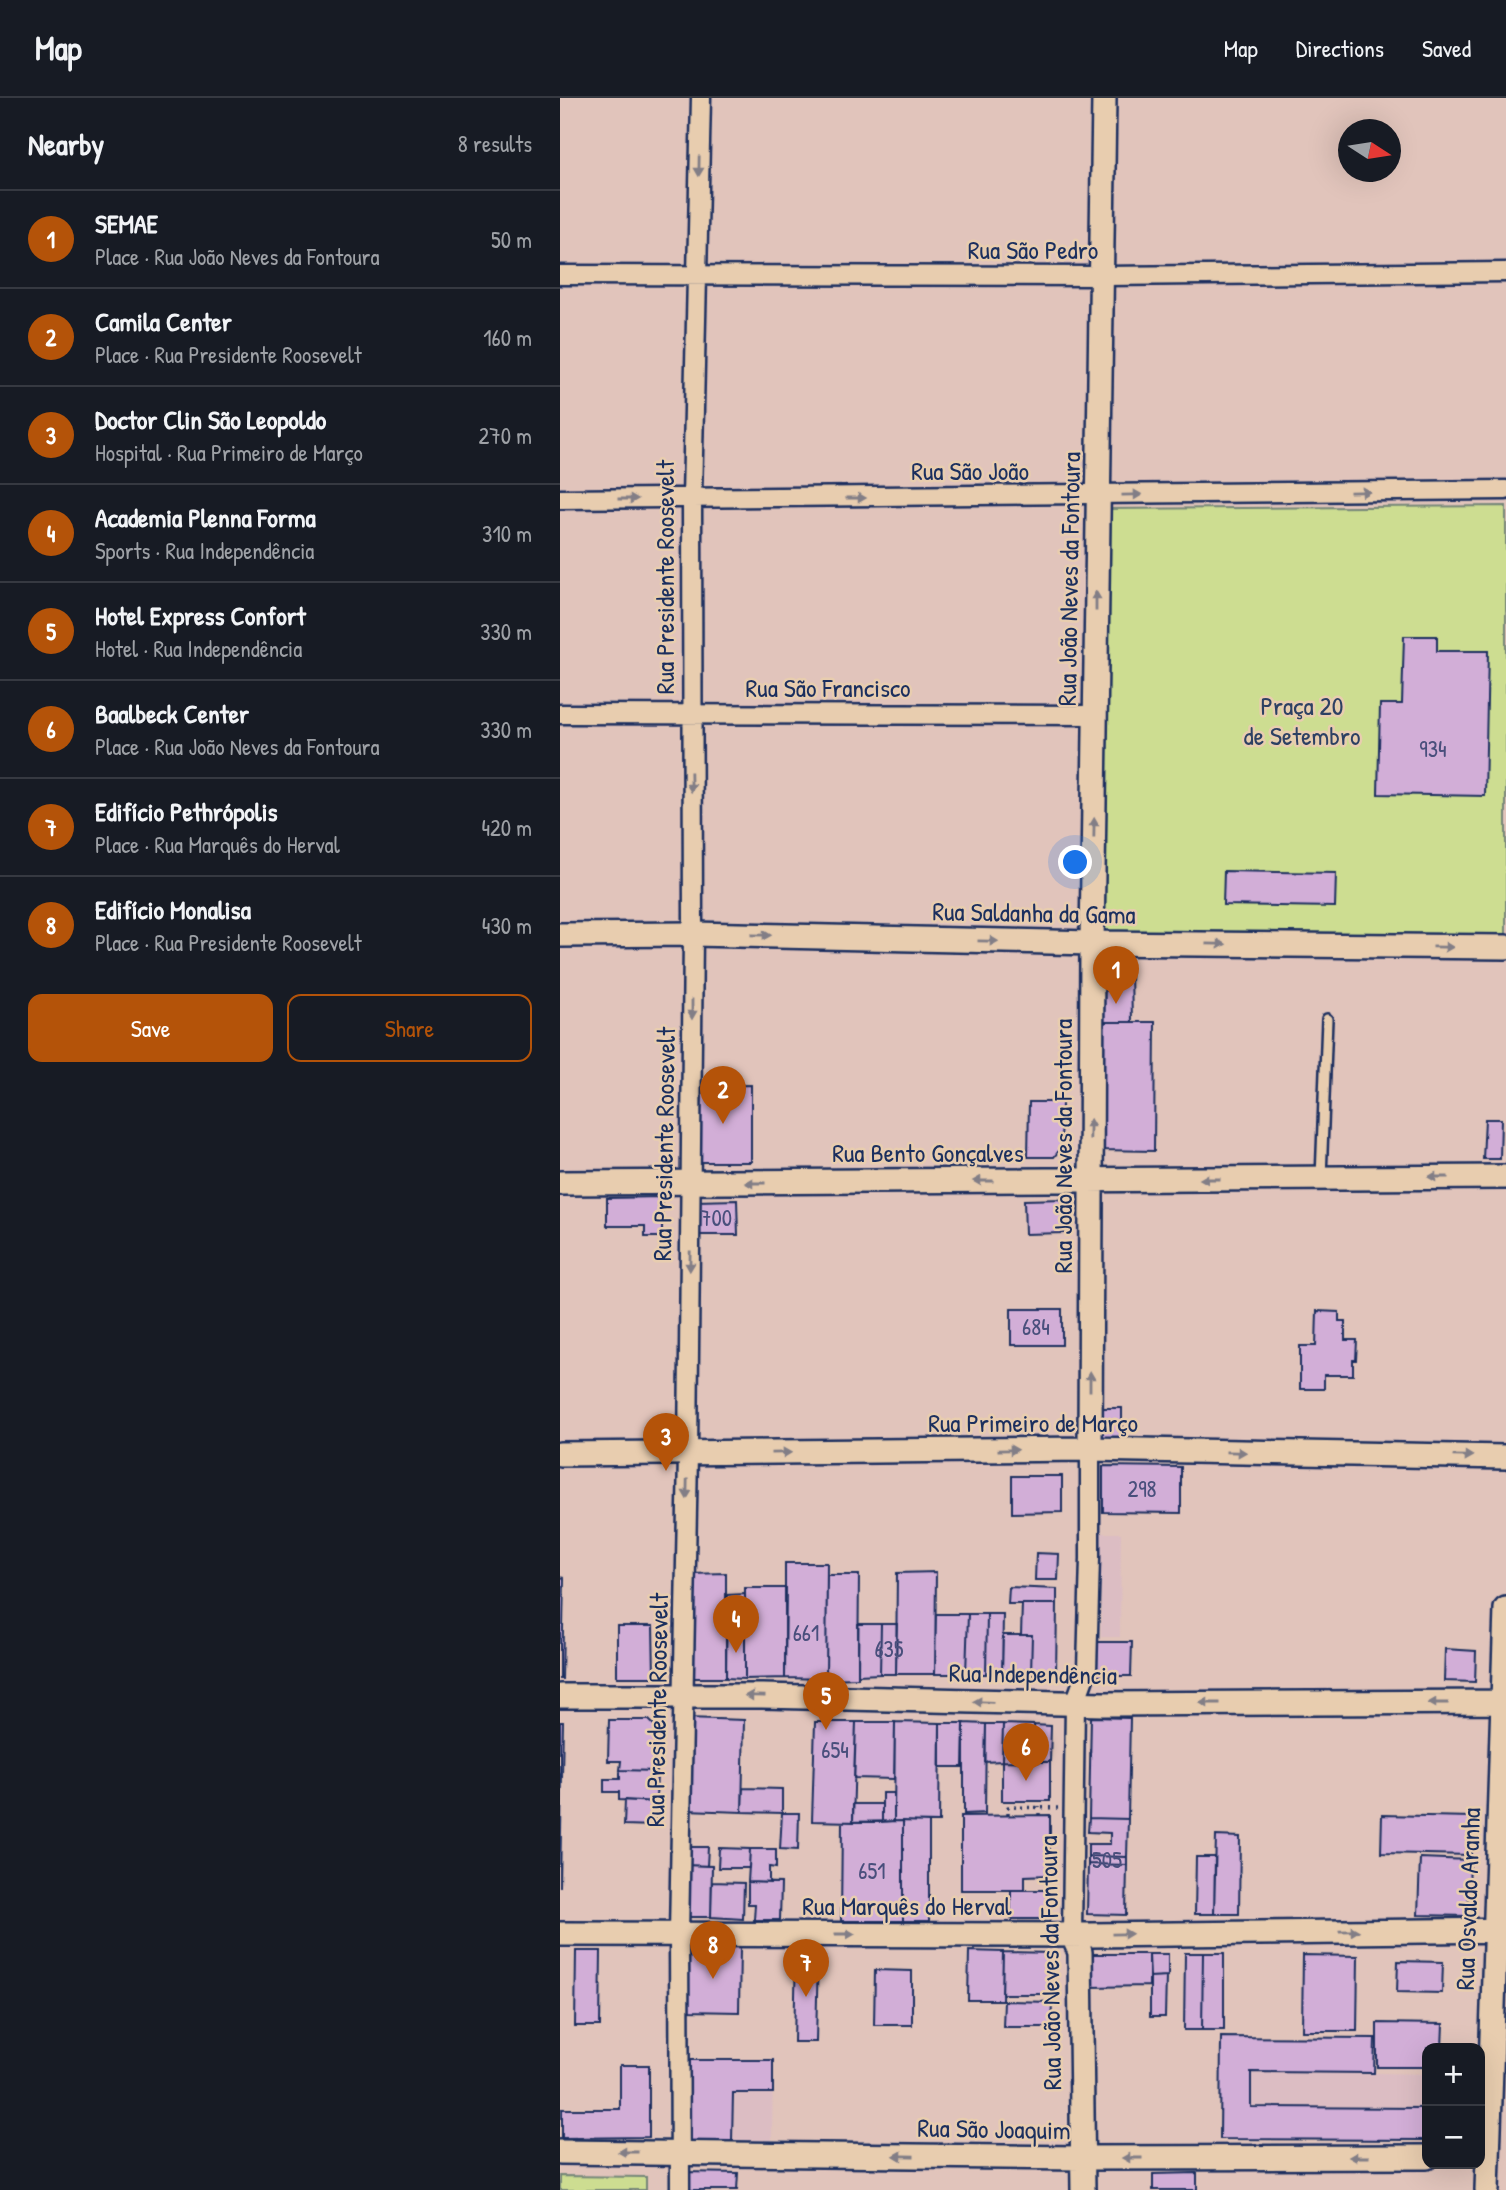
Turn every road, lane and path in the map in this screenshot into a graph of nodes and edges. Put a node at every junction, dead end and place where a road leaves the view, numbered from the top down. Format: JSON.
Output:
{"nodes":[{"id":1,"x":701,"y":98,"type":"edge"},
{"id":2,"x":1104,"y":98,"type":"edge"},
{"id":3,"x":1506,"y":272,"type":"edge"},
{"id":4,"x":560,"y":275,"type":"edge"},
{"id":5,"x":696,"y":276,"type":"junction"},
{"id":6,"x":1103,"y":276,"type":"junction"},
{"id":7,"x":1506,"y":490,"type":"edge"},
{"id":8,"x":1097,"y":496,"type":"junction"},
{"id":9,"x":692,"y":498,"type":"junction"},
{"id":10,"x":560,"y":499,"type":"edge"},
{"id":11,"x":560,"y":714,"type":"edge"},
{"id":12,"x":691,"y":714,"type":"junction"},
{"id":13,"x":1096,"y":715,"type":"junction"},
{"id":14,"x":693,"y":934,"type":"junction"},
{"id":15,"x":560,"y":935,"type":"edge"},
{"id":16,"x":1092,"y":943,"type":"junction"},
{"id":17,"x":1506,"y":947,"type":"edge"},
{"id":18,"x":1327,"y":1019,"type":"dead end"},
{"id":19,"x":1506,"y":1177,"type":"edge"},
{"id":20,"x":1321,"y":1178,"type":"junction"},
{"id":21,"x":1090,"y":1180,"type":"junction"},
{"id":22,"x":691,"y":1183,"type":"junction"},
{"id":23,"x":560,"y":1184,"type":"edge"},
{"id":24,"x":1090,"y":1449,"type":"junction"},
{"id":25,"x":560,"y":1454,"type":"edge"},
{"id":26,"x":688,"y":1454,"type":"junction"},
{"id":27,"x":1506,"y":1457,"type":"edge"},
{"id":28,"x":1506,"y":1609,"type":"edge"},
{"id":29,"x":560,"y":1696,"type":"edge"},
{"id":30,"x":684,"y":1696,"type":"junction"},
{"id":31,"x":1504,"y":1702,"type":"edge"},
{"id":32,"x":1075,"y":1703,"type":"junction"},
{"id":33,"x":1028,"y":1801,"type":"dead end"},
{"id":34,"x":1028,"y":1807,"type":"junction"},
{"id":35,"x":1039,"y":1807,"type":"junction"},
{"id":36,"x":1074,"y":1808,"type":"junction"},
{"id":37,"x":1008,"y":1815,"type":"dead end"},
{"id":38,"x":1039,"y":1815,"type":"dead end"},
{"id":39,"x":1500,"y":1930,"type":"edge"},
{"id":40,"x":560,"y":1934,"type":"edge"},
{"id":41,"x":679,"y":1934,"type":"junction"},
{"id":42,"x":1072,"y":1934,"type":"junction"},
{"id":43,"x":560,"y":2152,"type":"edge"},
{"id":44,"x":680,"y":2152,"type":"junction"},
{"id":45,"x":1422,"y":2157,"type":"edge"},
{"id":46,"x":1491,"y":2157,"type":"edge"},
{"id":47,"x":1082,"y":2158,"type":"junction"},
{"id":48,"x":680,"y":2190,"type":"edge"},
{"id":49,"x":1083,"y":2190,"type":"edge"},
{"id":50,"x":1487,"y":2190,"type":"edge"}],
"edges":[{"from":1,"to":5,"type":"street","name":"Rua Presidente Roosevelt","one_way":true},
{"from":2,"to":6,"type":"street","name":"Rua João Neves da Fontoura"},
{"from":3,"to":6,"type":"street","name":"Rua São Pedro"},
{"from":4,"to":5,"type":"street","name":"Rua São Pedro"},
{"from":5,"to":6,"type":"street","name":"Rua São Pedro"},
{"from":5,"to":9,"type":"street","name":"Rua Presidente Roosevelt"},
{"from":6,"to":8,"type":"street","name":"Rua João Neves da Fontoura"},
{"from":8,"to":7,"type":"street","name":"Rua São João","one_way":true},
{"from":9,"to":8,"type":"street","name":"Rua São João","one_way":true},
{"from":13,"to":8,"type":"street","name":"Rua João Neves da Fontoura","one_way":true},
{"from":10,"to":9,"type":"street","name":"Rua São João","one_way":true},
{"from":9,"to":12,"type":"street","name":"Rua Presidente Roosevelt"},
{"from":11,"to":12,"type":"street","name":"Rua São Francisco"},
{"from":12,"to":13,"type":"street","name":"Rua São Francisco"},
{"from":12,"to":14,"type":"street","name":"Rua Presidente Roosevelt","one_way":true},
{"from":16,"to":13,"type":"street","name":"Rua João Neves da Fontoura","one_way":true},
{"from":14,"to":15,"type":"street","name":"Rua Saldanha da Gama"},
{"from":14,"to":16,"type":"street","name":"Rua Saldanha da Gama","one_way":true},
{"from":14,"to":22,"type":"street","name":"Rua Presidente Roosevelt","one_way":true},
{"from":16,"to":17,"type":"street","name":"Rua Saldanha da Gama","one_way":true},
{"from":21,"to":16,"type":"street","name":"Rua João Neves da Fontoura","one_way":true},
{"from":18,"to":20,"type":"lane"},
{"from":19,"to":20,"type":"street","name":"Rua Bento Gonçalves","one_way":true},
{"from":20,"to":21,"type":"street","name":"Rua Bento Gonçalves","one_way":true},
{"from":21,"to":22,"type":"street","name":"Rua Bento Gonçalves","one_way":true},
{"from":24,"to":21,"type":"street","name":"Rua João Neves da Fontoura","one_way":true},
{"from":22,"to":23,"type":"street","name":"Rua Bento Gonçalves"},
{"from":22,"to":26,"type":"street","name":"Rua Presidente Roosevelt","one_way":true},
{"from":26,"to":24,"type":"street","name":"Rua Primeiro de Março","one_way":true},
{"from":24,"to":27,"type":"street","name":"Rua Primeiro de Março","one_way":true},
{"from":24,"to":32,"type":"street","name":"Rua João Neves da Fontoura"},
{"from":25,"to":26,"type":"street","name":"Rua Primeiro de Março"},
{"from":26,"to":30,"type":"street","name":"Rua Presidente Roosevelt","one_way":true},
{"from":28,"to":31,"type":"street","name":"Rua Osvaldo Aranha"},
{"from":29,"to":30,"type":"street","name":"Rua Independência"},
{"from":32,"to":30,"type":"street","name":"Rua Independência","one_way":true},
{"from":30,"to":41,"type":"street","name":"Rua Presidente Roosevelt"},
{"from":31,"to":32,"type":"street","name":"Rua Independência","one_way":true},
{"from":31,"to":39,"type":"street","name":"Rua Osvaldo Aranha"},
{"from":32,"to":36,"type":"street","name":"Rua João Neves da Fontoura"},
{"from":33,"to":34,"type":"path"},
{"from":34,"to":35,"type":"path"},
{"from":34,"to":37,"type":"path"},
{"from":35,"to":36,"type":"path"},
{"from":35,"to":38,"type":"path"},
{"from":36,"to":42,"type":"street","name":"Rua João Neves da Fontoura"},
{"from":42,"to":39,"type":"street","name":"Rua Marquês do Herval","one_way":true},
{"from":39,"to":46,"type":"street","name":"Rua Osvaldo Aranha"},
{"from":40,"to":41,"type":"street","name":"Rua Marquês do Herval"},
{"from":41,"to":42,"type":"street","name":"Rua Marquês do Herval","one_way":true},
{"from":41,"to":44,"type":"street","name":"Rua Presidente Roosevelt"},
{"from":42,"to":47,"type":"street","name":"Rua João Neves da Fontoura"},
{"from":44,"to":43,"type":"street","name":"Rua São Joaquim","one_way":true},
{"from":47,"to":44,"type":"street","name":"Rua São Joaquim","one_way":true},
{"from":44,"to":48,"type":"street","name":"Rua Presidente Roosevelt"},
{"from":45,"to":47,"type":"street","name":"Rua São Joaquim","one_way":true},
{"from":46,"to":50,"type":"street","name":"Rua Osvaldo Aranha"},
{"from":47,"to":49,"type":"street","name":"Rua João Neves da Fontoura"}]}
